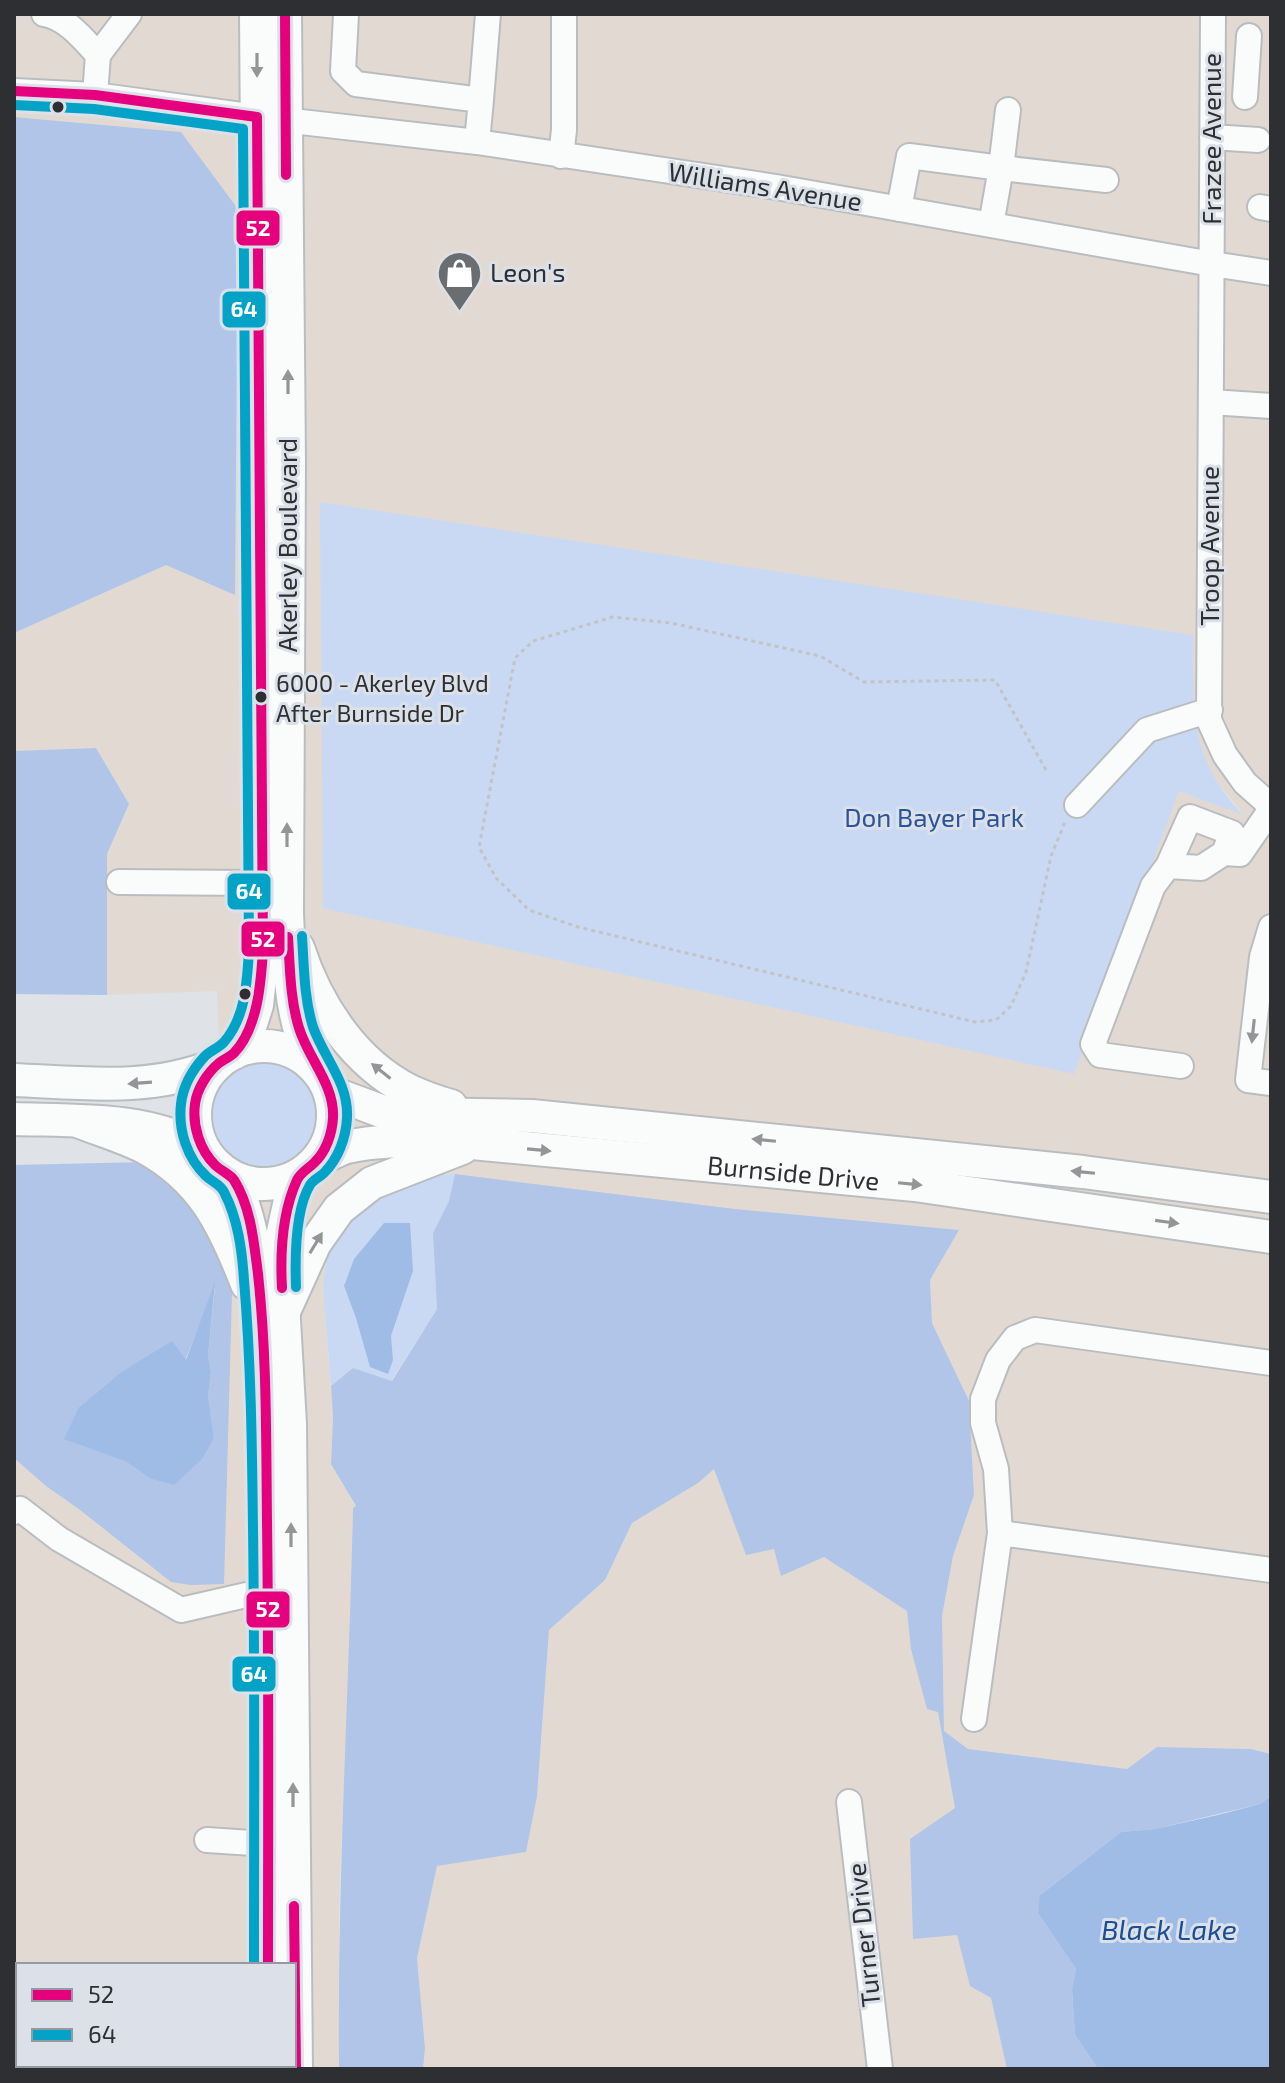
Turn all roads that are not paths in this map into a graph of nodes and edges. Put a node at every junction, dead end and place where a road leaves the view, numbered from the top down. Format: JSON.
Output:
{"nodes":[{"id":1,"x":44,"y":14,"type":"edge"},
{"id":2,"x":129,"y":14,"type":"edge"},
{"id":3,"x":256,"y":14,"type":"edge"},
{"id":4,"x":285,"y":14,"type":"edge"},
{"id":5,"x":346,"y":14,"type":"edge"},
{"id":6,"x":488,"y":14,"type":"edge"},
{"id":7,"x":564,"y":14,"type":"edge"},
{"id":8,"x":1213,"y":23,"type":"edge"},
{"id":9,"x":1260,"y":38,"type":"edge"},
{"id":10,"x":98,"y":55,"type":"junction"},
{"id":11,"x":14,"y":91,"type":"edge"},
{"id":12,"x":95,"y":95,"type":"junction"},
{"id":13,"x":1245,"y":97,"type":"dead end"},
{"id":14,"x":481,"y":100,"type":"junction"},
{"id":15,"x":1008,"y":110,"type":"dead end"},
{"id":16,"x":272,"y":118,"type":"junction"},
{"id":17,"x":1212,"y":137,"type":"junction"},
{"id":18,"x":1258,"y":140,"type":"dead end"},
{"id":19,"x":477,"y":142,"type":"junction"},
{"id":20,"x":561,"y":156,"type":"junction"},
{"id":21,"x":1001,"y":168,"type":"junction"},
{"id":22,"x":1106,"y":180,"type":"dead end"},
{"id":23,"x":899,"y":209,"type":"junction"},
{"id":24,"x":991,"y":225,"type":"junction"},
{"id":25,"x":1212,"y":264,"type":"junction"},
{"id":26,"x":1271,"y":273,"type":"edge"},
{"id":27,"x":1211,"y":402,"type":"junction"},
{"id":28,"x":1271,"y":406,"type":"edge"},
{"id":29,"x":1210,"y":710,"type":"junction"},
{"id":30,"x":1077,"y":805,"type":"road end"},
{"id":31,"x":1271,"y":808,"type":"edge"},
{"id":32,"x":1224,"y":853,"type":"junction"},
{"id":33,"x":1168,"y":866,"type":"junction"},
{"id":34,"x":119,"y":882,"type":"dead end"},
{"id":35,"x":262,"y":883,"type":"junction"},
{"id":36,"x":287,"y":913,"type":"junction"},
{"id":37,"x":1271,"y":927,"type":"edge"},
{"id":38,"x":225,"y":1059,"type":"junction"},
{"id":39,"x":1181,"y":1066,"type":"dead end"},
{"id":40,"x":14,"y":1080,"type":"edge"},
{"id":41,"x":324,"y":1081,"type":"junction"},
{"id":42,"x":1271,"y":1083,"type":"edge"},
{"id":43,"x":14,"y":1119,"type":"edge"},
{"id":44,"x":80,"y":1122,"type":"junction"},
{"id":45,"x":476,"y":1130,"type":"junction"},
{"id":46,"x":202,"y":1148,"type":"junction"},
{"id":47,"x":308,"y":1168,"type":"junction"},
{"id":48,"x":233,"y":1178,"type":"junction"},
{"id":49,"x":1271,"y":1197,"type":"edge"},
{"id":50,"x":1271,"y":1237,"type":"edge"},
{"id":51,"x":272,"y":1315,"type":"junction"},
{"id":52,"x":1271,"y":1363,"type":"edge"},
{"id":53,"x":14,"y":1512,"type":"edge"},
{"id":54,"x":1000,"y":1533,"type":"junction"},
{"id":55,"x":1271,"y":1570,"type":"edge"},
{"id":56,"x":268,"y":1590,"type":"junction"},
{"id":57,"x":974,"y":1719,"type":"dead end"},
{"id":58,"x":849,"y":1802,"type":"dead end"},
{"id":59,"x":207,"y":1840,"type":"dead end"},
{"id":60,"x":280,"y":1845,"type":"junction"},
{"id":61,"x":268,"y":1963,"type":"edge"},
{"id":62,"x":288,"y":1963,"type":"edge"},
{"id":63,"x":880,"y":2069,"type":"edge"}],
"edges":[{"from":1,"to":10,"type":"street"},
{"from":2,"to":10,"type":"street"},
{"from":3,"to":16,"type":"main road","name":"Akerley Boulevard","one_way":true},
{"from":4,"to":16,"type":"main road","name":"Akerley Boulevard"},
{"from":5,"to":14,"type":"street"},
{"from":6,"to":14,"type":"street"},
{"from":7,"to":20,"type":"street"},
{"from":8,"to":9,"type":"street"},
{"from":8,"to":17,"type":"street","name":"Frazee Avenue"},
{"from":9,"to":13,"type":"street"},
{"from":10,"to":12,"type":"street"},
{"from":11,"to":12,"type":"street","name":"Williams Avenue"},
{"from":12,"to":16,"type":"street","name":"Williams Avenue"},
{"from":14,"to":19,"type":"street"},
{"from":15,"to":21,"type":"street"},
{"from":16,"to":19,"type":"street","name":"Williams Avenue"},
{"from":16,"to":35,"type":"main road","name":"Akerley Boulevard"},
{"from":36,"to":16,"type":"main road","name":"Akerley Boulevard","one_way":true},
{"from":17,"to":18,"type":"street"},
{"from":17,"to":25,"type":"street","name":"Frazee Avenue"},
{"from":19,"to":20,"type":"street","name":"Williams Avenue"},
{"from":20,"to":23,"type":"street","name":"Williams Avenue"},
{"from":21,"to":22,"type":"street"},
{"from":21,"to":23,"type":"street"},
{"from":21,"to":24,"type":"street"},
{"from":23,"to":24,"type":"street","name":"Williams Avenue"},
{"from":24,"to":25,"type":"street","name":"Williams Avenue"},
{"from":25,"to":26,"type":"street","name":"Williams Avenue"},
{"from":25,"to":27,"type":"street","name":"Troop Avenue"},
{"from":27,"to":28,"type":"street"},
{"from":27,"to":29,"type":"street","name":"Troop Avenue"},
{"from":29,"to":30,"type":"street"},
{"from":29,"to":31,"type":"street","name":"Troop Avenue"},
{"from":31,"to":32,"type":"street"},
{"from":32,"to":33,"type":"street"},
{"from":32,"to":33,"type":"street"},
{"from":33,"to":39,"type":"street"},
{"from":34,"to":35,"type":"street"},
{"from":35,"to":38,"type":"main road","name":"Akerley Boulevard"},
{"from":36,"to":41,"type":"main road","name":"Akerley Boulevard"},
{"from":45,"to":36,"type":"main road","one_way":true},
{"from":37,"to":42,"type":"street","one_way":true},
{"from":38,"to":40,"type":"main road","one_way":true},
{"from":38,"to":41,"type":"main road"},
{"from":38,"to":46,"type":"main road"},
{"from":41,"to":45,"type":"main road","name":"Burnside Drive"},
{"from":41,"to":47,"type":"main road"},
{"from":43,"to":44,"type":"main road"},
{"from":44,"to":46,"type":"main road"},
{"from":44,"to":51,"type":"main road"},
{"from":45,"to":47,"type":"main road","name":"Burnside Drive"},
{"from":49,"to":45,"type":"main road","name":"Burnside Drive","one_way":true},
{"from":45,"to":50,"type":"main road","name":"Burnside Drive","one_way":true},
{"from":51,"to":45,"type":"main road","one_way":true},
{"from":46,"to":48,"type":"main road"},
{"from":47,"to":48,"type":"main road"},
{"from":47,"to":51,"type":"main road"},
{"from":48,"to":51,"type":"main road"},
{"from":51,"to":56,"type":"main road"},
{"from":60,"to":51,"type":"main road","one_way":true},
{"from":52,"to":54,"type":"street"},
{"from":53,"to":56,"type":"street"},
{"from":54,"to":55,"type":"street"},
{"from":54,"to":57,"type":"street"},
{"from":56,"to":60,"type":"main road"},
{"from":58,"to":63,"type":"street","name":"Turner Drive"},
{"from":59,"to":60,"type":"street"},
{"from":60,"to":61,"type":"main road"},
{"from":60,"to":62,"type":"main road"}]}
